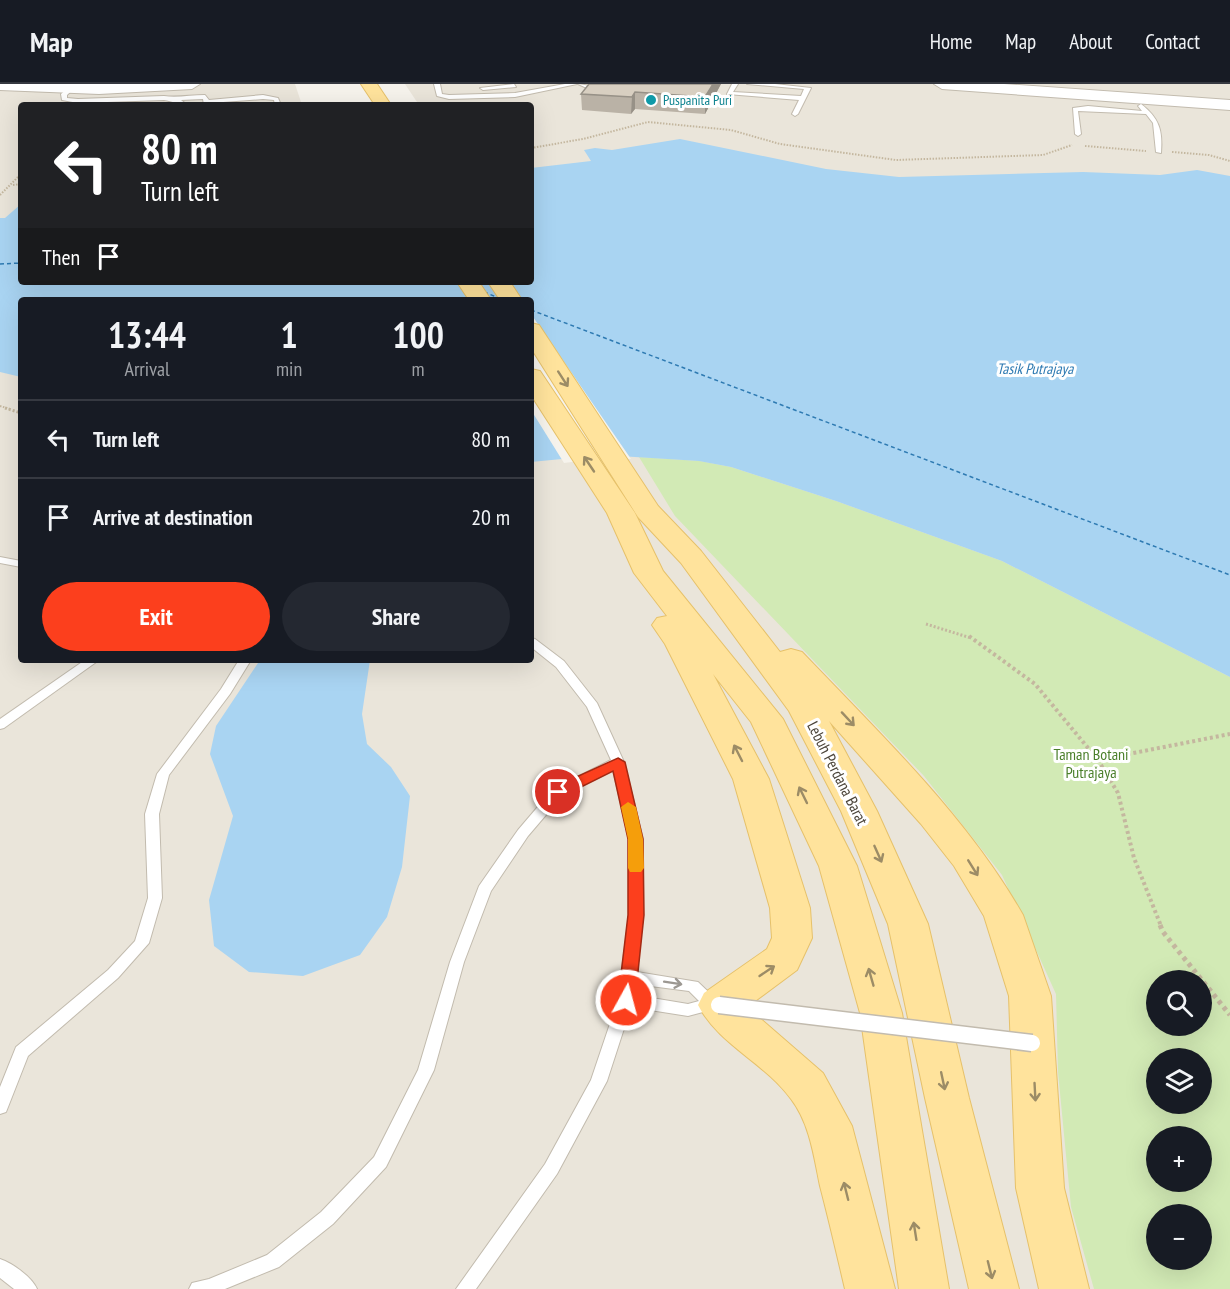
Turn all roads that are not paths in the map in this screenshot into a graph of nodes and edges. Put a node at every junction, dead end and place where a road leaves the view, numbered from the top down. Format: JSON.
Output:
{"nodes":[{"id":1,"x":192,"y":84,"type":"edge"},
{"id":2,"x":369,"y":84,"type":"edge"},
{"id":3,"x":574,"y":84,"type":"edge"},
{"id":4,"x":581,"y":84,"type":"edge"},
{"id":5,"x":609,"y":84,"type":"edge"},
{"id":6,"x":735,"y":84,"type":"edge"},
{"id":7,"x":750,"y":84,"type":"edge"},
{"id":8,"x":942,"y":84,"type":"edge"},
{"id":9,"x":1007,"y":84,"type":"edge"},
{"id":10,"x":0,"y":85,"type":"edge"},
{"id":11,"x":514,"y":85,"type":"edge"},
{"id":12,"x":438,"y":87,"type":"edge"},
{"id":13,"x":471,"y":88,"type":"dead end"},
{"id":14,"x":449,"y":89,"type":"dead end"},
{"id":15,"x":75,"y":91,"type":"edge"},
{"id":16,"x":515,"y":95,"type":"junction"},
{"id":17,"x":803,"y":98,"type":"junction"},
{"id":18,"x":177,"y":100,"type":"junction"},
{"id":19,"x":1230,"y":100,"type":"edge"},
{"id":20,"x":180,"y":102,"type":"edge"},
{"id":21,"x":206,"y":102,"type":"edge"},
{"id":22,"x":222,"y":102,"type":"edge"},
{"id":23,"x":277,"y":102,"type":"edge"},
{"id":24,"x":381,"y":102,"type":"edge"},
{"id":25,"x":1097,"y":102,"type":"junction"},
{"id":26,"x":1230,"y":105,"type":"edge"},
{"id":27,"x":1142,"y":106,"type":"junction"},
{"id":28,"x":795,"y":114,"type":"dead end"},
{"id":29,"x":1078,"y":134,"type":"dead end"},
{"id":30,"x":1159,"y":152,"type":"road end"},
{"id":31,"x":534,"y":335,"type":"edge"},
{"id":32,"x":534,"y":380,"type":"edge"},
{"id":33,"x":635,"y":512,"type":"junction"},
{"id":34,"x":691,"y":557,"type":"junction"},
{"id":35,"x":0,"y":560,"type":"edge"},
{"id":36,"x":18,"y":563,"type":"edge"},
{"id":37,"x":649,"y":573,"type":"junction"},
{"id":38,"x":534,"y":643,"type":"edge"},
{"id":39,"x":89,"y":663,"type":"edge"},
{"id":40,"x":243,"y":663,"type":"edge"},
{"id":41,"x":0,"y":725,"type":"edge"},
{"id":42,"x":618,"y":762,"type":"junction"},
{"id":43,"x":629,"y":977,"type":"junction"},
{"id":44,"x":626,"y":1000,"type":"junction"},
{"id":45,"x":715,"y":1004,"type":"junction"},
{"id":46,"x":1032,"y":1043,"type":"junction"},
{"id":47,"x":0,"y":1107,"type":"edge"},
{"id":48,"x":0,"y":1267,"type":"edge"},
{"id":49,"x":28,"y":1289,"type":"edge"},
{"id":50,"x":198,"y":1289,"type":"edge"},
{"id":51,"x":465,"y":1289,"type":"edge"},
{"id":52,"x":870,"y":1289,"type":"edge"},
{"id":53,"x":924,"y":1289,"type":"edge"},
{"id":54,"x":994,"y":1289,"type":"edge"},
{"id":55,"x":1064,"y":1289,"type":"edge"}],
"edges":[{"from":1,"to":15,"type":"street"},
{"from":2,"to":24,"type":"main road"},
{"from":3,"to":16,"type":"lane"},
{"from":4,"to":5,"type":"lane"},
{"from":6,"to":17,"type":"lane"},
{"from":7,"to":17,"type":"lane"},
{"from":8,"to":25,"type":"street"},
{"from":9,"to":19,"type":"street"},
{"from":10,"to":15,"type":"street"},
{"from":11,"to":13,"type":"lane"},
{"from":11,"to":16,"type":"lane"},
{"from":12,"to":14,"type":"lane"},
{"from":12,"to":16,"type":"lane"},
{"from":15,"to":18,"type":"lane"},
{"from":17,"to":28,"type":"lane"},
{"from":18,"to":20,"type":"lane"},
{"from":18,"to":21,"type":"lane"},
{"from":22,"to":23,"type":"lane"},
{"from":25,"to":27,"type":"street"},
{"from":25,"to":29,"type":"lane"},
{"from":26,"to":27,"type":"street"},
{"from":27,"to":30,"type":"lane"},
{"from":31,"to":33,"type":"main road","name":"Lebuh Perdana Barat","one_way":true},
{"from":33,"to":32,"type":"main road","name":"Lebuh Perdana Barat","one_way":true},
{"from":33,"to":34,"type":"main road","name":"Lebuh Perdana Barat"},
{"from":33,"to":37,"type":"main road","name":"Lebuh Perdana Barat"},
{"from":34,"to":46,"type":"main road","one_way":true},
{"from":34,"to":54,"type":"main road","name":"Lebuh Perdana Barat","one_way":true},
{"from":35,"to":36,"type":"lane"},
{"from":45,"to":37,"type":"main road","one_way":true},
{"from":53,"to":37,"type":"main road","name":"Lebuh Perdana Barat","one_way":true},
{"from":38,"to":42,"type":"lane"},
{"from":39,"to":41,"type":"lane"},
{"from":40,"to":47,"type":"lane"},
{"from":42,"to":43,"type":"lane"},
{"from":42,"to":50,"type":"lane"},
{"from":43,"to":44,"type":"lane"},
{"from":43,"to":45,"type":"lane","one_way":true},
{"from":44,"to":45,"type":"lane"},
{"from":44,"to":51,"type":"lane"},
{"from":45,"to":46,"type":"lane","bridge":true},
{"from":52,"to":45,"type":"main road","one_way":true},
{"from":46,"to":55,"type":"main road","one_way":true},
{"from":48,"to":49,"type":"lane"}]}
